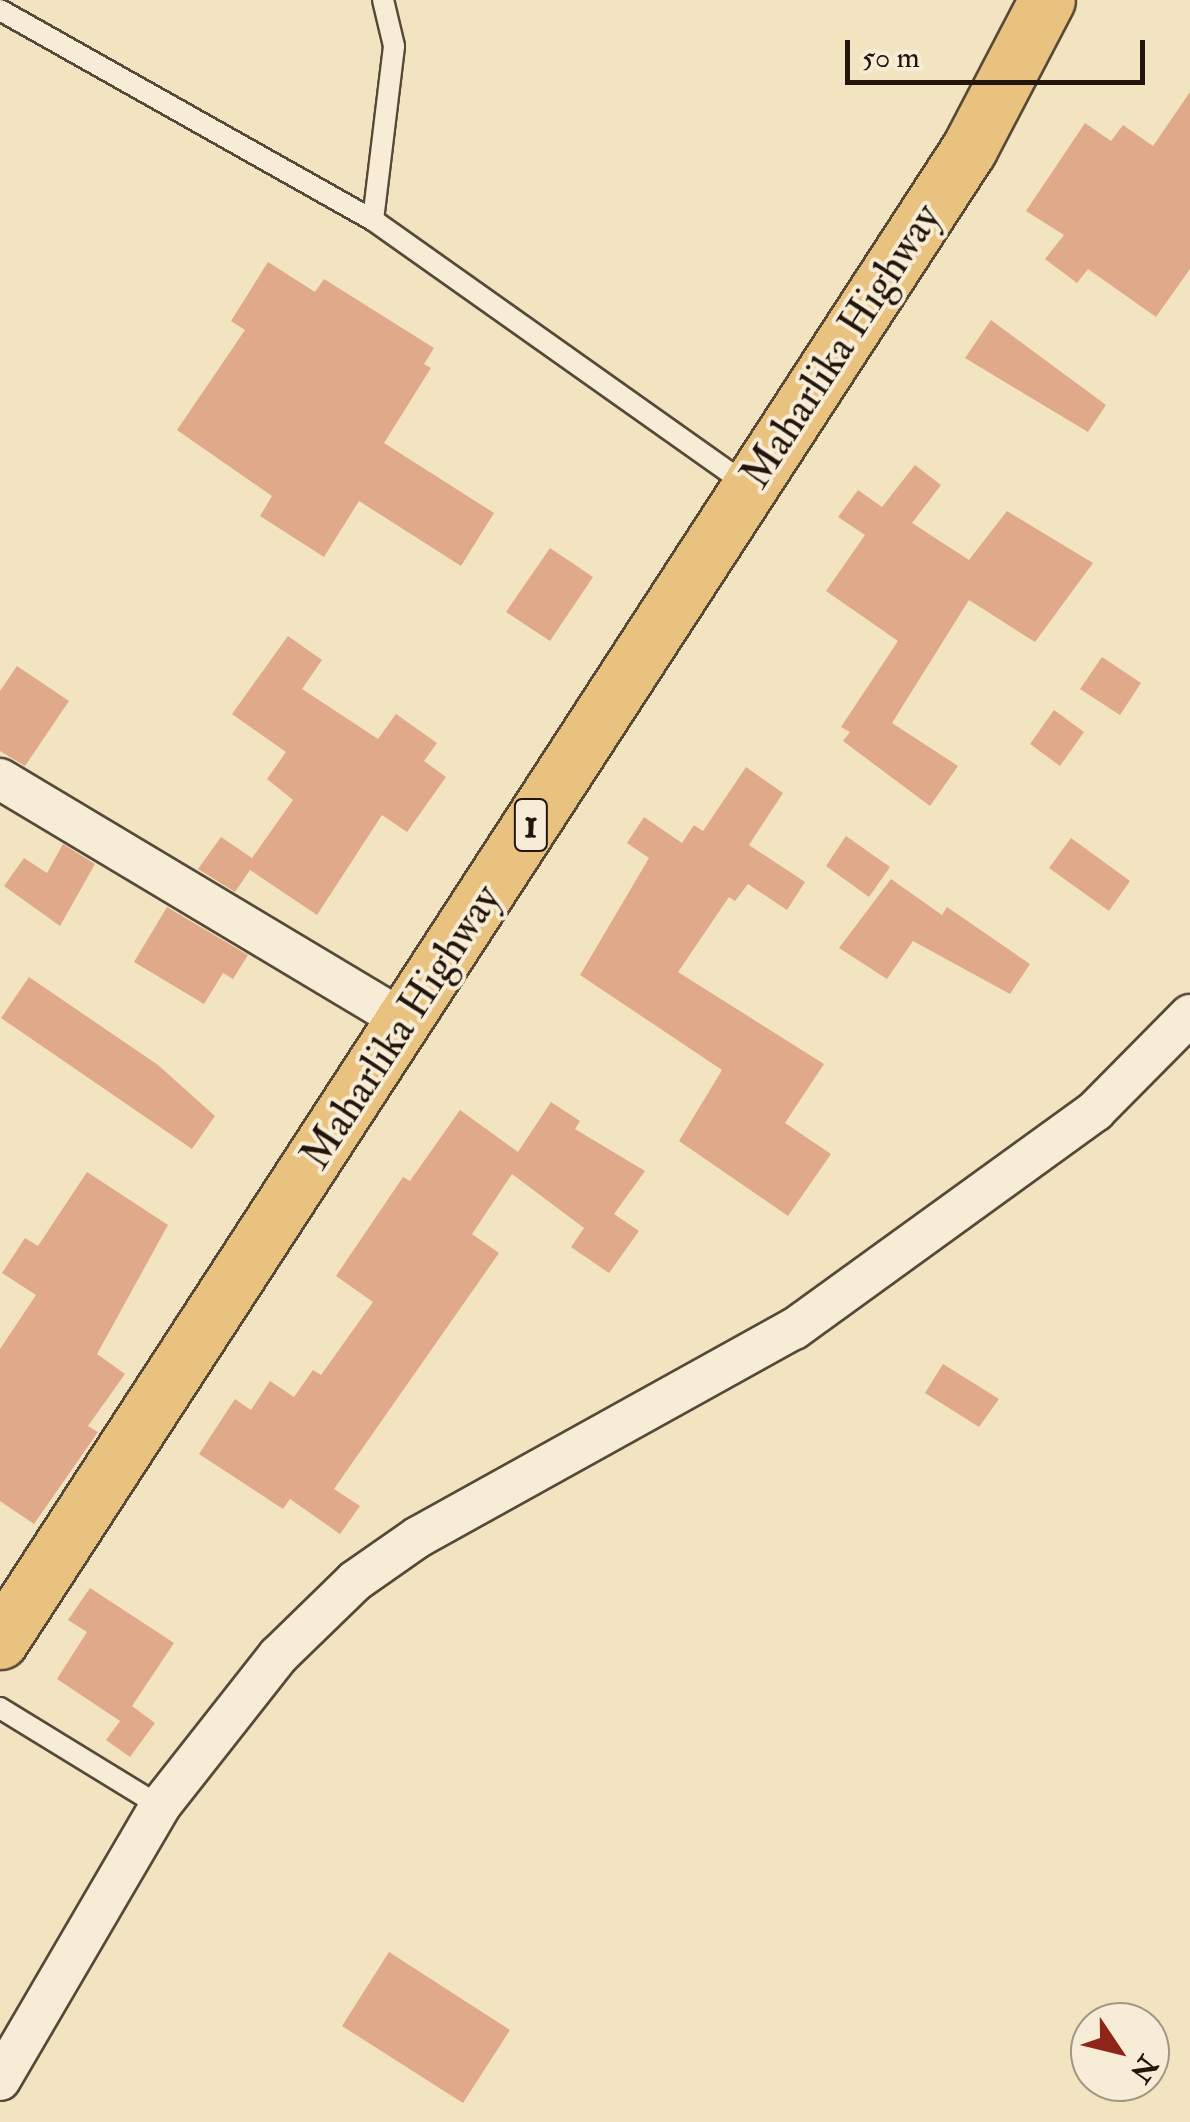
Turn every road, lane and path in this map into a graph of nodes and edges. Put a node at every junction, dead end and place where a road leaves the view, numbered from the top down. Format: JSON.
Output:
{"nodes":[{"id":1,"x":383,"y":0,"type":"edge"},
{"id":2,"x":1047,"y":0,"type":"edge"},
{"id":3,"x":0,"y":10,"type":"edge"},
{"id":4,"x":373,"y":220,"type":"junction"},
{"id":5,"x":750,"y":487,"type":"junction"},
{"id":6,"x":0,"y":779,"type":"edge"},
{"id":7,"x":1190,"y":1015,"type":"edge"},
{"id":8,"x":405,"y":1021,"type":"junction"},
{"id":9,"x":0,"y":1642,"type":"edge"},
{"id":10,"x":0,"y":1708,"type":"edge"},
{"id":11,"x":160,"y":1806,"type":"junction"},
{"id":12,"x":0,"y":2080,"type":"edge"}],
"edges":[{"from":1,"to":4,"type":"lane"},
{"from":2,"to":5,"type":"highway","name":"Maharlika Highway","number":"1"},
{"from":3,"to":4,"type":"lane"},
{"from":4,"to":5,"type":"lane"},
{"from":5,"to":8,"type":"highway","name":"Maharlika Highway","number":"1"},
{"from":6,"to":8,"type":"street"},
{"from":7,"to":11,"type":"street"},
{"from":8,"to":9,"type":"highway","name":"Maharlika Highway","number":"1"},
{"from":10,"to":11,"type":"lane"},
{"from":11,"to":12,"type":"street"}]}
